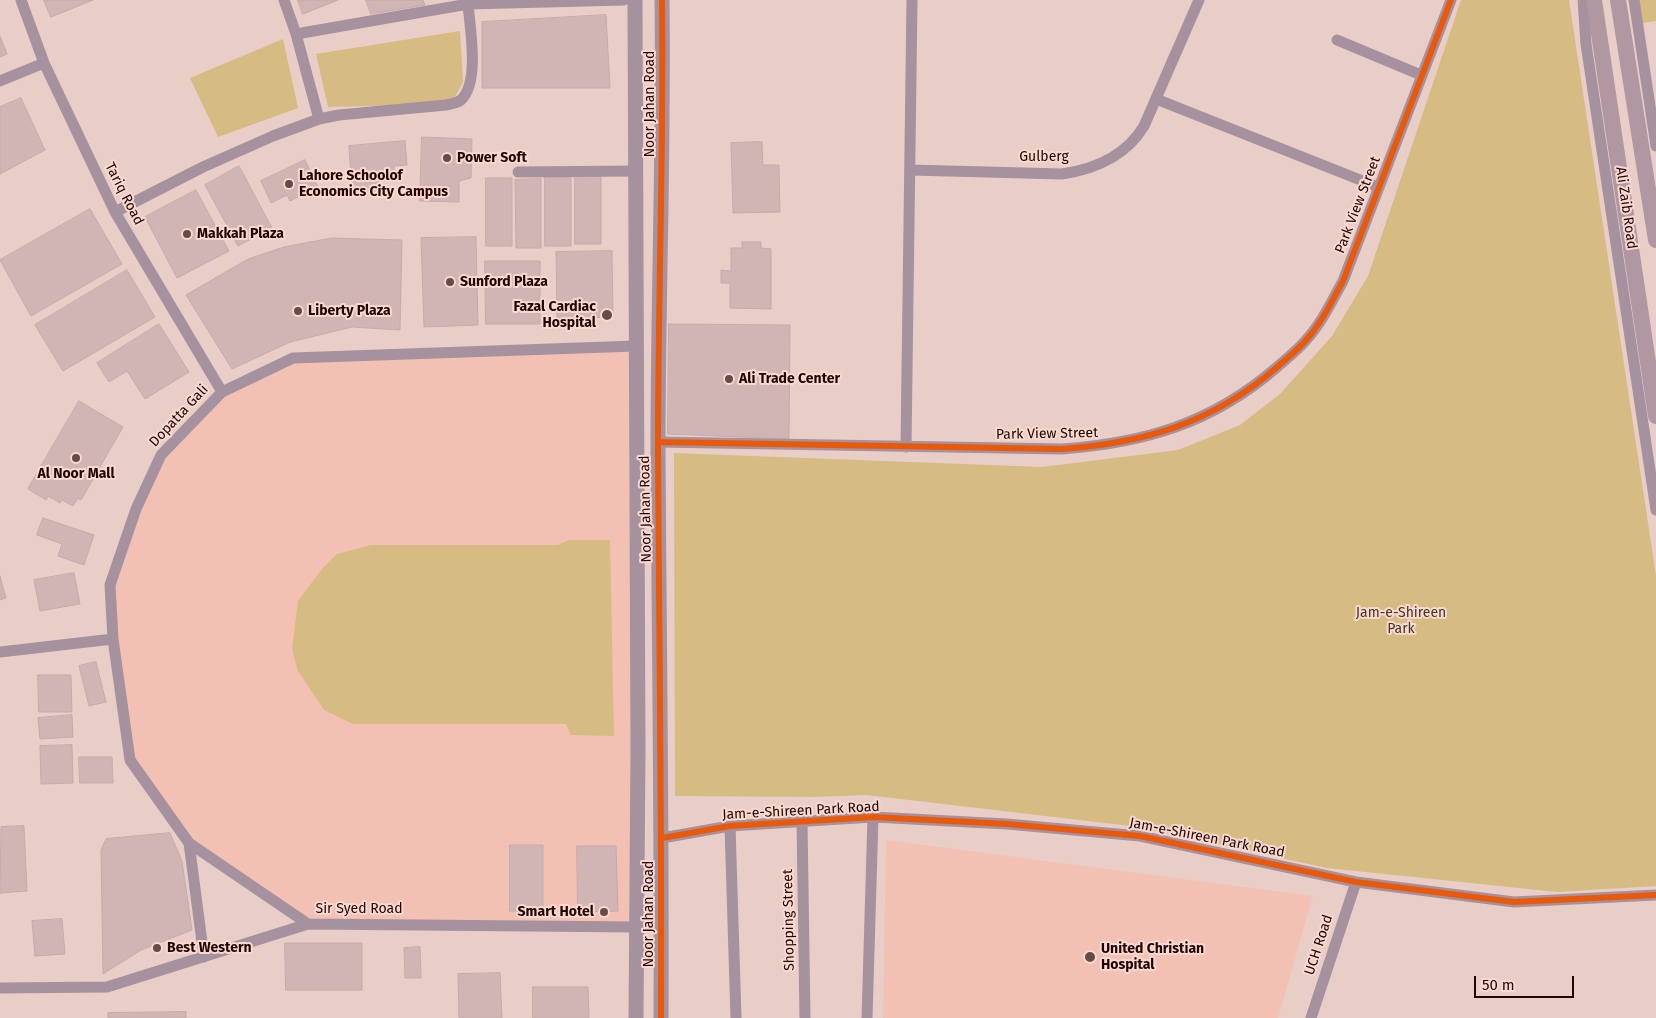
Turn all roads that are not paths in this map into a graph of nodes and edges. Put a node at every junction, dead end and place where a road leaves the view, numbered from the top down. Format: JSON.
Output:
{"nodes":[{"id":1,"x":21,"y":0,"type":"edge"},
{"id":2,"x":284,"y":0,"type":"edge"},
{"id":3,"x":624,"y":0,"type":"edge"},
{"id":4,"x":635,"y":0,"type":"edge"},
{"id":5,"x":662,"y":0,"type":"edge"},
{"id":6,"x":912,"y":0,"type":"edge"},
{"id":7,"x":1199,"y":0,"type":"edge"},
{"id":8,"x":1450,"y":0,"type":"edge"},
{"id":9,"x":1583,"y":0,"type":"edge"},
{"id":10,"x":1594,"y":0,"type":"edge"},
{"id":11,"x":1618,"y":0,"type":"edge"},
{"id":12,"x":1634,"y":0,"type":"edge"},
{"id":13,"x":468,"y":4,"type":"junction"},
{"id":14,"x":296,"y":34,"type":"junction"},
{"id":15,"x":1337,"y":40,"type":"dead end"},
{"id":16,"x":44,"y":63,"type":"junction"},
{"id":17,"x":1421,"y":74,"type":"junction"},
{"id":18,"x":0,"y":81,"type":"edge"},
{"id":19,"x":1651,"y":88,"type":"edge"},
{"id":20,"x":1156,"y":98,"type":"junction"},
{"id":21,"x":319,"y":120,"type":"junction"},
{"id":22,"x":1656,"y":146,"type":"edge"},
{"id":23,"x":910,"y":170,"type":"junction"},
{"id":24,"x":634,"y":171,"type":"junction"},
{"id":25,"x":518,"y":172,"type":"dead end"},
{"id":26,"x":1378,"y":187,"type":"junction"},
{"id":27,"x":115,"y":212,"type":"junction"},
{"id":28,"x":1656,"y":240,"type":"edge"},
{"id":29,"x":636,"y":346,"type":"junction"},
{"id":30,"x":222,"y":392,"type":"junction"},
{"id":31,"x":1656,"y":416,"type":"edge"},
{"id":32,"x":658,"y":442,"type":"junction"},
{"id":33,"x":906,"y":447,"type":"junction"},
{"id":34,"x":1656,"y":510,"type":"edge"},
{"id":35,"x":113,"y":639,"type":"junction"},
{"id":36,"x":0,"y":652,"type":"edge"},
{"id":37,"x":873,"y":817,"type":"junction"},
{"id":38,"x":802,"y":821,"type":"junction"},
{"id":39,"x":730,"y":826,"type":"junction"},
{"id":40,"x":662,"y":838,"type":"junction"},
{"id":41,"x":189,"y":843,"type":"junction"},
{"id":42,"x":1356,"y":882,"type":"junction"},
{"id":43,"x":1656,"y":896,"type":"edge"},
{"id":44,"x":308,"y":924,"type":"junction"},
{"id":45,"x":637,"y":927,"type":"junction"},
{"id":46,"x":204,"y":957,"type":"junction"},
{"id":47,"x":0,"y":988,"type":"edge"},
{"id":48,"x":636,"y":1018,"type":"edge"},
{"id":49,"x":661,"y":1018,"type":"edge"},
{"id":50,"x":736,"y":1018,"type":"edge"},
{"id":51,"x":805,"y":1018,"type":"edge"},
{"id":52,"x":866,"y":1018,"type":"edge"},
{"id":53,"x":1311,"y":1018,"type":"edge"}],
"edges":[{"from":1,"to":16,"type":"street","name":"Tariq Road"},
{"from":2,"to":14,"type":"street"},
{"from":3,"to":13,"type":"street"},
{"from":4,"to":24,"type":"street","name":"Noor Jahan Road"},
{"from":5,"to":32,"type":"street","name":"Noor Jahan Road"},
{"from":6,"to":23,"type":"street"},
{"from":7,"to":20,"type":"street","name":"Gulberg"},
{"from":8,"to":17,"type":"street","name":"Park View Street"},
{"from":9,"to":34,"type":"street"},
{"from":10,"to":31,"type":"main road","name":"Ali Zaib Road"},
{"from":11,"to":28,"type":"main road","name":"Ali Zaib Road"},
{"from":12,"to":19,"type":"street"},
{"from":13,"to":14,"type":"street"},
{"from":13,"to":21,"type":"street"},
{"from":14,"to":21,"type":"street"},
{"from":15,"to":17,"type":"street"},
{"from":16,"to":18,"type":"street"},
{"from":16,"to":27,"type":"street","name":"Tariq Road"},
{"from":17,"to":26,"type":"street","name":"Park View Street"},
{"from":19,"to":22,"type":"street"},
{"from":20,"to":23,"type":"street","name":"Gulberg"},
{"from":20,"to":26,"type":"street"},
{"from":21,"to":27,"type":"street"},
{"from":23,"to":33,"type":"street"},
{"from":24,"to":25,"type":"street"},
{"from":24,"to":29,"type":"street","name":"Noor Jahan Road"},
{"from":26,"to":33,"type":"street","name":"Park View Street"},
{"from":27,"to":30,"type":"street","name":"Tariq Road"},
{"from":29,"to":30,"type":"street","name":"Dopatta Gali"},
{"from":29,"to":45,"type":"street","name":"Noor Jahan Road"},
{"from":30,"to":35,"type":"street","name":"Dopatta Gali"},
{"from":32,"to":33,"type":"street","name":"Park View Street"},
{"from":32,"to":40,"type":"street","name":"Noor Jahan Road"},
{"from":35,"to":36,"type":"street"},
{"from":35,"to":41,"type":"street","name":"Dopatta Gali"},
{"from":37,"to":38,"type":"street","name":"Jam-e-Shireen Park Road"},
{"from":37,"to":42,"type":"street","name":"Jam-e-Shireen Park Road"},
{"from":37,"to":52,"type":"street"},
{"from":38,"to":39,"type":"street","name":"Jam-e-Shireen Park Road"},
{"from":38,"to":51,"type":"street","name":"Shopping Street"},
{"from":39,"to":40,"type":"street","name":"Jam-e-Shireen Park Road"},
{"from":39,"to":50,"type":"street"},
{"from":40,"to":49,"type":"street","name":"Noor Jahan Road"},
{"from":41,"to":44,"type":"street"},
{"from":41,"to":46,"type":"street"},
{"from":42,"to":43,"type":"street","name":"Jam-e-Shireen Park Road"},
{"from":42,"to":53,"type":"street","name":"UCH Road"},
{"from":44,"to":45,"type":"street","name":"Sir Syed Road"},
{"from":44,"to":46,"type":"street","name":"Sir Syed Road"},
{"from":45,"to":48,"type":"street","name":"Noor Jahan Road"},
{"from":46,"to":47,"type":"street","name":"Sir Syed Road"}]}
